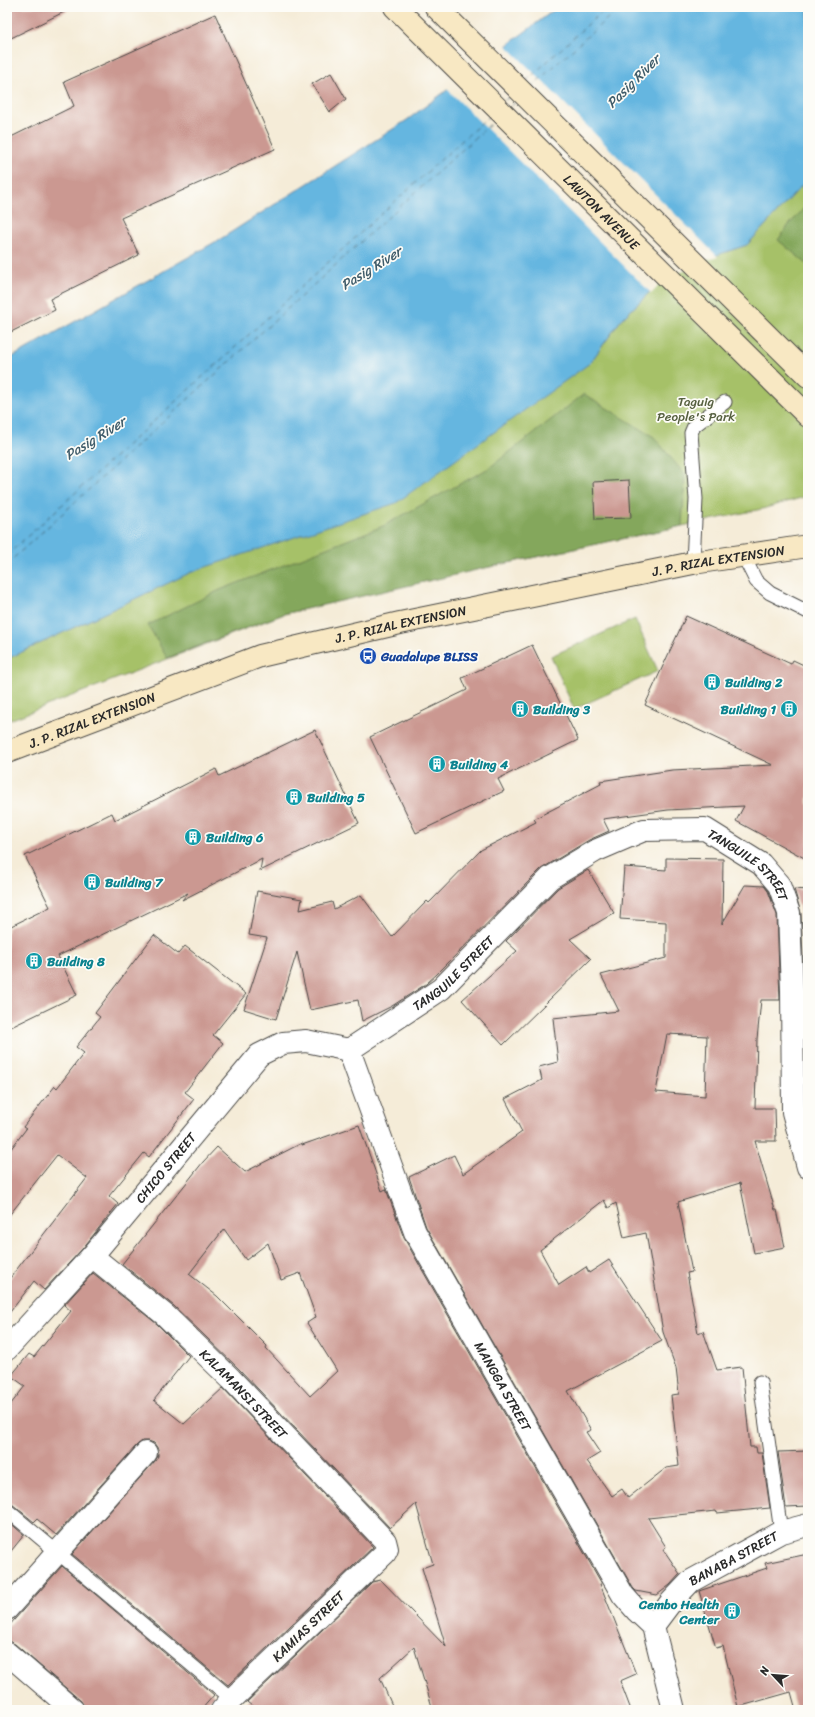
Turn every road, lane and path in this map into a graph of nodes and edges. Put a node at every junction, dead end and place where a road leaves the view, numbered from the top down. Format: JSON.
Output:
{"nodes":[{"id":1,"x":395,"y":7,"type":"edge"},
{"id":2,"x":436,"y":7,"type":"edge"},
{"id":3,"x":808,"y":376,"type":"edge"},
{"id":4,"x":725,"y":402,"type":"dead end"},
{"id":5,"x":808,"y":416,"type":"edge"},
{"id":6,"x":808,"y":546,"type":"edge"},
{"id":7,"x":743,"y":555,"type":"junction"},
{"id":8,"x":693,"y":563,"type":"junction"},
{"id":9,"x":808,"y":612,"type":"edge"},
{"id":10,"x":7,"y":752,"type":"edge"},
{"id":11,"x":349,"y":1050,"type":"junction"},
{"id":12,"x":808,"y":1167,"type":"edge"},
{"id":13,"x":92,"y":1256,"type":"junction"},
{"id":14,"x":7,"y":1349,"type":"edge"},
{"id":15,"x":760,"y":1382,"type":"dead end"},
{"id":16,"x":146,"y":1453,"type":"dead end"},
{"id":17,"x":7,"y":1510,"type":"edge"},
{"id":18,"x":808,"y":1525,"type":"edge"},
{"id":19,"x":781,"y":1532,"type":"junction"},
{"id":20,"x":385,"y":1541,"type":"joint"},
{"id":21,"x":58,"y":1552,"type":"junction"},
{"id":22,"x":7,"y":1610,"type":"edge"},
{"id":23,"x":653,"y":1626,"type":"junction"},
{"id":24,"x":7,"y":1653,"type":"edge"},
{"id":25,"x":227,"y":1704,"type":"edge"},
{"id":26,"x":73,"y":1710,"type":"edge"},
{"id":27,"x":674,"y":1710,"type":"edge"}],
"edges":[{"from":1,"to":5,"type":"main road","name":"LAWTON AVENUE"},
{"from":2,"to":3,"type":"main road"},
{"from":4,"to":8,"type":"lane"},
{"from":6,"to":7,"type":"main road","name":"J. P. RIZAL EXTENSION"},
{"from":7,"to":8,"type":"main road","name":"J. P. RIZAL EXTENSION"},
{"from":7,"to":9,"type":"lane"},
{"from":8,"to":10,"type":"main road","name":"J. P. RIZAL EXTENSION"},
{"from":11,"to":12,"type":"street","name":"TANGUILE STREET"},
{"from":11,"to":13,"type":"street","name":"CHICO STREET"},
{"from":11,"to":23,"type":"street","name":"MANGGA STREET"},
{"from":13,"to":14,"type":"street","name":"CHICO STREET"},
{"from":13,"to":20,"type":"street","name":"KALAMANSI STREET"},
{"from":15,"to":19,"type":"lane"},
{"from":16,"to":21,"type":"street"},
{"from":17,"to":21,"type":"lane"},
{"from":18,"to":19,"type":"street","name":"BANABA STREET"},
{"from":19,"to":23,"type":"street","name":"BANABA STREET"},
{"from":20,"to":25,"type":"street","name":"KAMIAS STREET"},
{"from":21,"to":22,"type":"street"},
{"from":21,"to":25,"type":"lane"},
{"from":23,"to":27,"type":"street"},
{"from":24,"to":26,"type":"street"}]}
